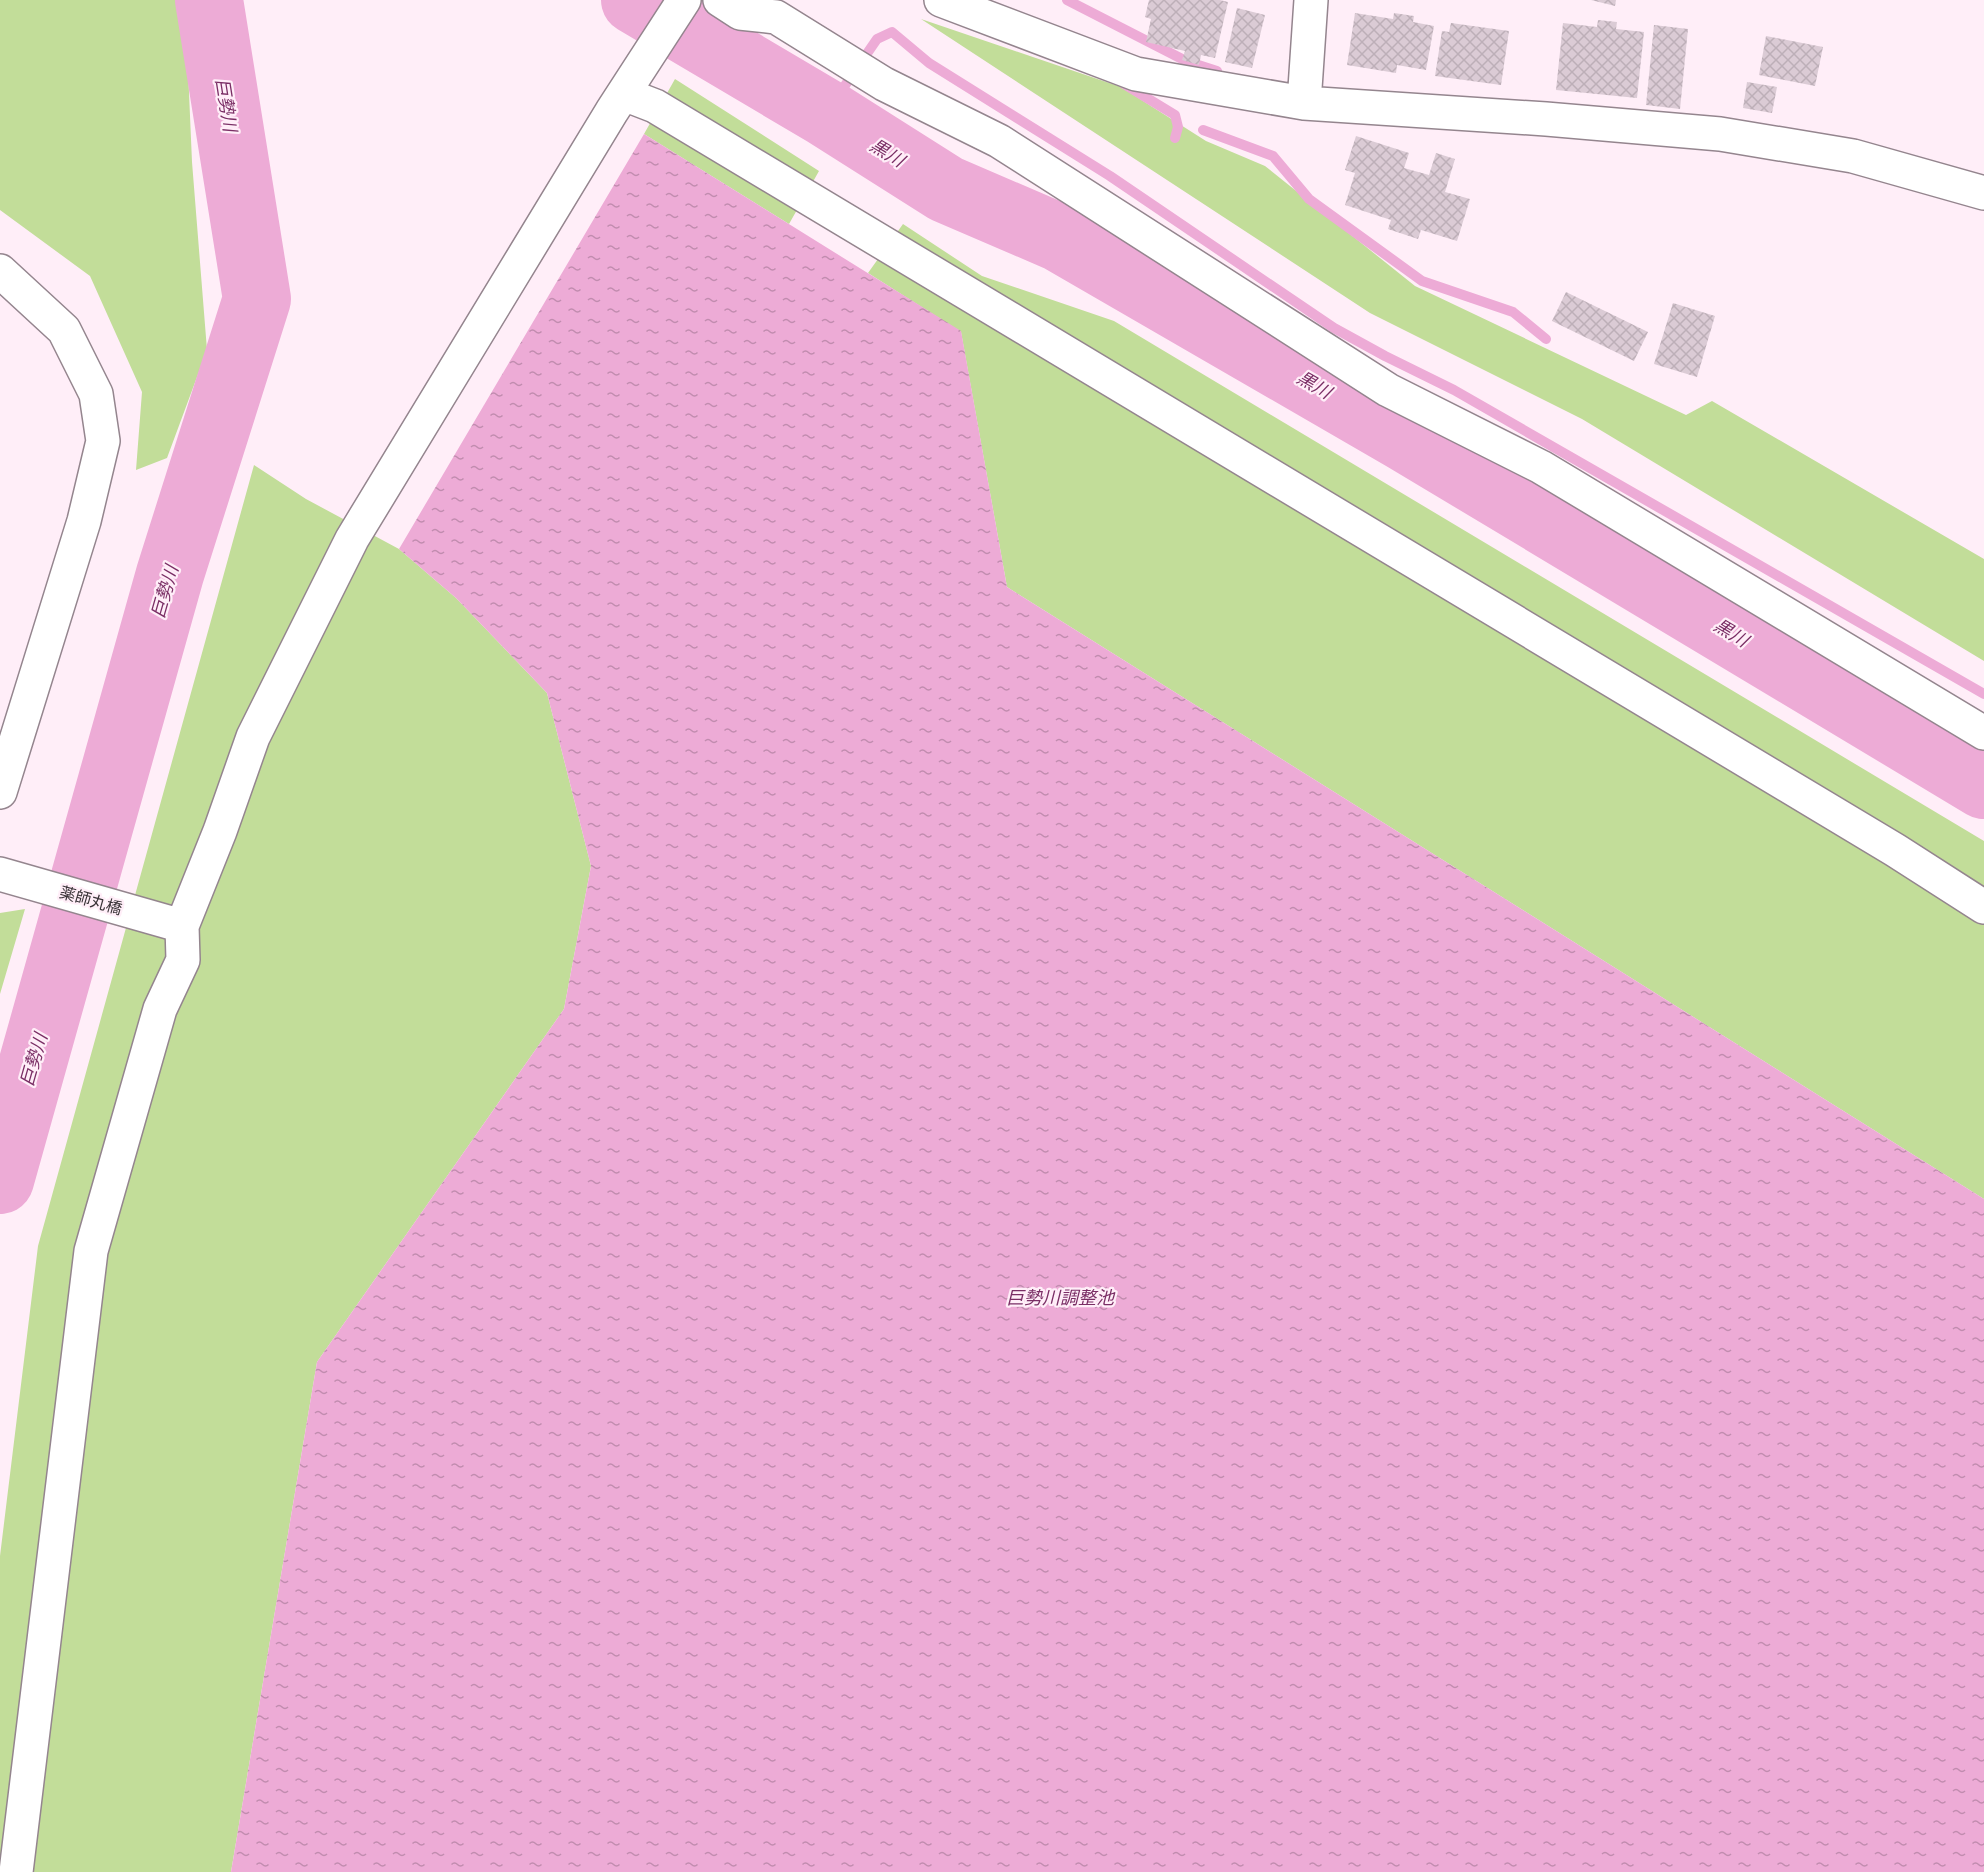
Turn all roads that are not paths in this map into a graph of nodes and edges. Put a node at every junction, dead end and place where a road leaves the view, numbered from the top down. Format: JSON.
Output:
{"nodes":[{"id":1,"x":684,"y":0,"type":"edge"},
{"id":2,"x":720,"y":0,"type":"edge"},
{"id":3,"x":941,"y":0,"type":"edge"},
{"id":4,"x":1311,"y":0,"type":"edge"},
{"id":5,"x":624,"y":94,"type":"junction"},
{"id":6,"x":1305,"y":103,"type":"junction"},
{"id":7,"x":1984,"y":193,"type":"edge"},
{"id":8,"x":0,"y":271,"type":"edge"},
{"id":9,"x":29,"y":696,"type":"junction"},
{"id":10,"x":0,"y":720,"type":"edge"},
{"id":11,"x":1984,"y":733,"type":"edge"},
{"id":12,"x":0,"y":792,"type":"edge"},
{"id":13,"x":0,"y":874,"type":"edge"},
{"id":14,"x":1984,"y":907,"type":"edge"},
{"id":15,"x":182,"y":926,"type":"junction"},
{"id":16,"x":16,"y":1872,"type":"edge"}],
"edges":[{"from":1,"to":5,"type":"street"},
{"from":2,"to":11,"type":"street"},
{"from":3,"to":6,"type":"street"},
{"from":4,"to":6,"type":"street"},
{"from":5,"to":14,"type":"street"},
{"from":5,"to":15,"type":"street"},
{"from":6,"to":7,"type":"street"},
{"from":8,"to":9,"type":"street"},
{"from":9,"to":10,"type":"street"},
{"from":9,"to":12,"type":"street"},
{"from":13,"to":15,"type":"street","name":"薬師丸橋"},
{"from":15,"to":16,"type":"street"}]}
